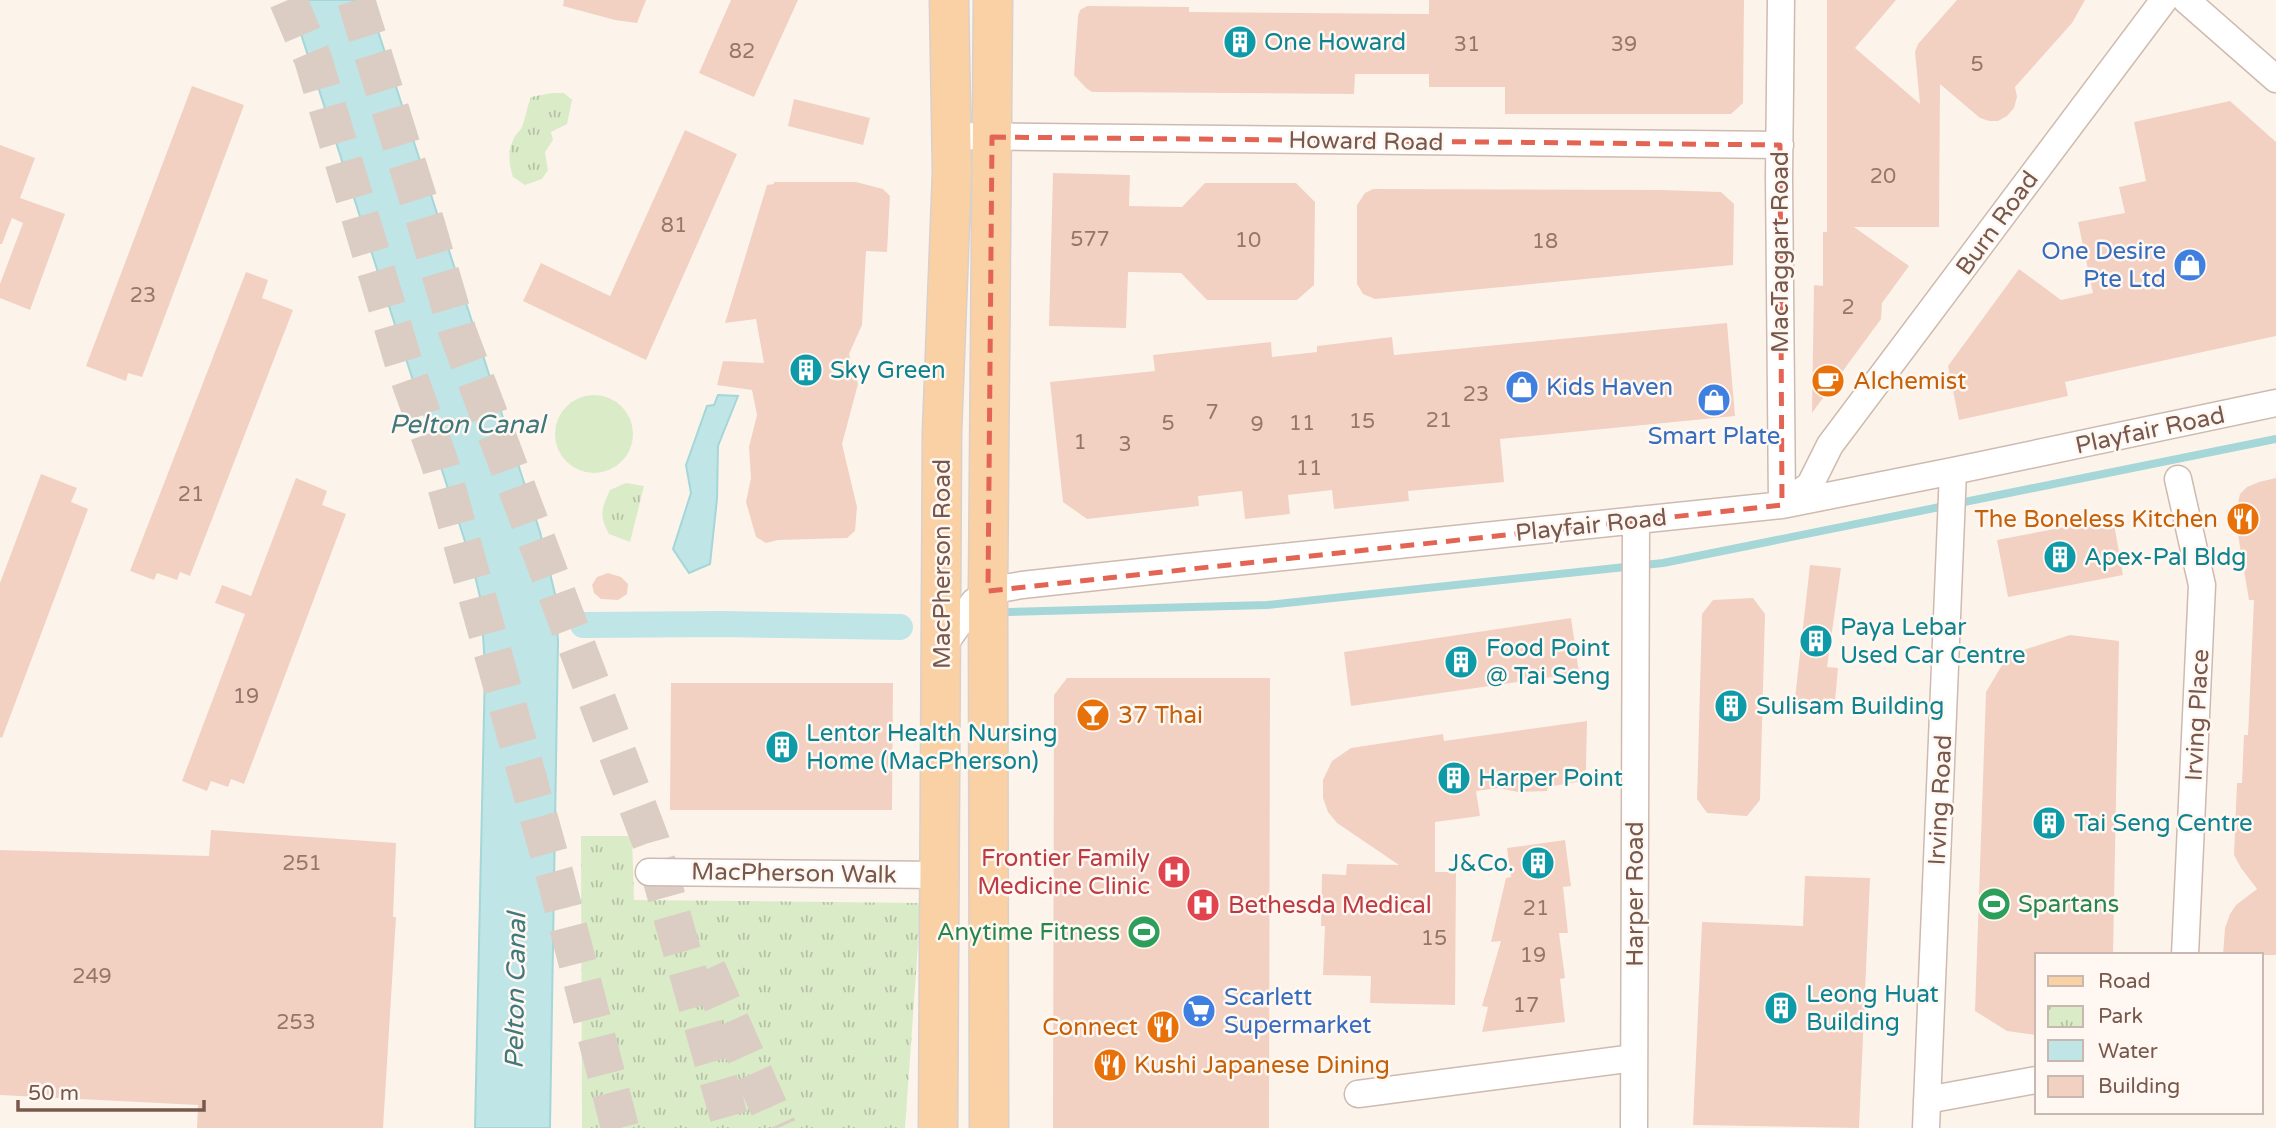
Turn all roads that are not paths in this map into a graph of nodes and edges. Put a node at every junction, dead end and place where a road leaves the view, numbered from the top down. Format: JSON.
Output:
{"nodes":[{"id":1,"x":949,"y":0,"type":"edge"},
{"id":2,"x":993,"y":0,"type":"edge"},
{"id":3,"x":1781,"y":0,"type":"edge"},
{"id":4,"x":2164,"y":0,"type":"edge"},
{"id":5,"x":2186,"y":0,"type":"edge"},
{"id":6,"x":2276,"y":79,"type":"edge"},
{"id":7,"x":951,"y":136,"type":"junction"},
{"id":8,"x":992,"y":137,"type":"junction"},
{"id":9,"x":1780,"y":145,"type":"junction"},
{"id":10,"x":2276,"y":403,"type":"edge"},
{"id":11,"x":1830,"y":446,"type":"junction"},
{"id":12,"x":1781,"y":466,"type":"junction"},
{"id":13,"x":2178,"y":479,"type":"dead end"},
{"id":14,"x":1953,"y":482,"type":"junction"},
{"id":15,"x":1782,"y":505,"type":"junction"},
{"id":16,"x":1636,"y":520,"type":"junction"},
{"id":17,"x":988,"y":591,"type":"junction"},
{"id":18,"x":941,"y":664,"type":"junction"},
{"id":19,"x":649,"y":872,"type":"dead end"},
{"id":20,"x":940,"y":875,"type":"junction"},
{"id":21,"x":2185,"y":953,"type":"edge"},
{"id":22,"x":1634,"y":1058,"type":"junction"},
{"id":23,"x":2035,"y":1080,"type":"edge"},
{"id":24,"x":1358,"y":1094,"type":"dead end"},
{"id":25,"x":1927,"y":1100,"type":"junction"},
{"id":26,"x":938,"y":1128,"type":"edge"},
{"id":27,"x":989,"y":1128,"type":"edge"},
{"id":28,"x":1634,"y":1128,"type":"edge"},
{"id":29,"x":1926,"y":1128,"type":"edge"}],
"edges":[{"from":1,"to":7,"type":"main road","name":"MacPherson Road"},
{"from":2,"to":8,"type":"main road","name":"MacPherson Road"},
{"from":3,"to":9,"type":"street","name":"MacTaggart Road"},
{"from":4,"to":11,"type":"street","name":"Burn Road"},
{"from":5,"to":6,"type":"street"},
{"from":7,"to":8,"type":"street","name":"Howard Road"},
{"from":7,"to":18,"type":"main road","name":"MacPherson Road"},
{"from":8,"to":9,"type":"street","name":"Howard Road"},
{"from":8,"to":17,"type":"main road","name":"MacPherson Road"},
{"from":9,"to":12,"type":"street","name":"MacTaggart Road"},
{"from":10,"to":14,"type":"street","name":"Playfair Road"},
{"from":11,"to":12,"type":"street","name":"Burn Road"},
{"from":11,"to":15,"type":"street","name":"Burn Road"},
{"from":12,"to":15,"type":"street","name":"MacTaggart Road"},
{"from":13,"to":21,"type":"street","name":"Irving Place"},
{"from":14,"to":15,"type":"street","name":"Playfair Road"},
{"from":14,"to":25,"type":"street","name":"Irving Road"},
{"from":15,"to":16,"type":"street","name":"Playfair Road"},
{"from":16,"to":17,"type":"street","name":"Playfair Road"},
{"from":16,"to":22,"type":"street","name":"Harper Road"},
{"from":17,"to":18,"type":"street"},
{"from":17,"to":27,"type":"main road","name":"MacPherson Road"},
{"from":18,"to":20,"type":"main road","name":"MacPherson Road"},
{"from":19,"to":20,"type":"street","name":"MacPherson Walk"},
{"from":20,"to":26,"type":"main road","name":"MacPherson Road"},
{"from":22,"to":24,"type":"street"},
{"from":22,"to":28,"type":"street","name":"Harper Road"},
{"from":23,"to":25,"type":"street"},
{"from":25,"to":29,"type":"street","name":"Irving Road"}]}
